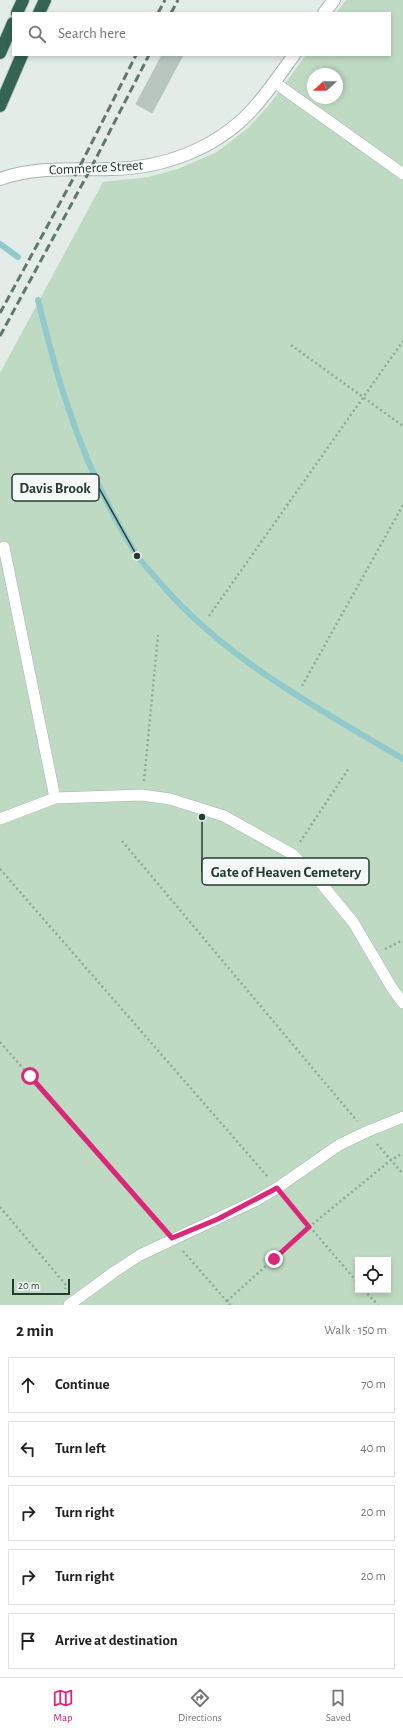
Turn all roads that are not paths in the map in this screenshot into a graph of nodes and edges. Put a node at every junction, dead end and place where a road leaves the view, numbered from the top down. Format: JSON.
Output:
{"nodes":[{"id":1,"x":23,"y":0,"type":"edge"},
{"id":2,"x":45,"y":0,"type":"edge"},
{"id":3,"x":334,"y":0,"type":"edge"},
{"id":4,"x":17,"y":12,"type":"edge"},
{"id":5,"x":40,"y":12,"type":"edge"},
{"id":6,"x":325,"y":12,"type":"edge"},
{"id":7,"x":12,"y":25,"type":"edge"},
{"id":8,"x":0,"y":53,"type":"edge"},
{"id":9,"x":22,"y":56,"type":"edge"},
{"id":10,"x":293,"y":56,"type":"edge"},
{"id":11,"x":274,"y":82,"type":"junction"},
{"id":12,"x":0,"y":106,"type":"edge"},
{"id":13,"x":403,"y":174,"type":"edge"},
{"id":14,"x":0,"y":179,"type":"edge"},
{"id":15,"x":4,"y":547,"type":"dead end"},
{"id":16,"x":55,"y":798,"type":"junction"},
{"id":17,"x":0,"y":819,"type":"edge"},
{"id":18,"x":403,"y":1003,"type":"edge"},
{"id":19,"x":403,"y":1118,"type":"edge"},
{"id":20,"x":69,"y":1305,"type":"edge"}],
"edges":[{"from":1,"to":4,"type":"highway"},
{"from":2,"to":5,"type":"highway"},
{"from":3,"to":6,"type":"street"},
{"from":7,"to":8,"type":"highway"},
{"from":9,"to":12,"type":"highway"},
{"from":10,"to":11,"type":"street","name":"Commerce Street"},
{"from":11,"to":13,"type":"lane"},
{"from":11,"to":14,"type":"street","name":"Commerce Street"},
{"from":15,"to":16,"type":"lane"},
{"from":16,"to":17,"type":"lane"},
{"from":16,"to":18,"type":"lane"},
{"from":19,"to":20,"type":"lane"}]}
